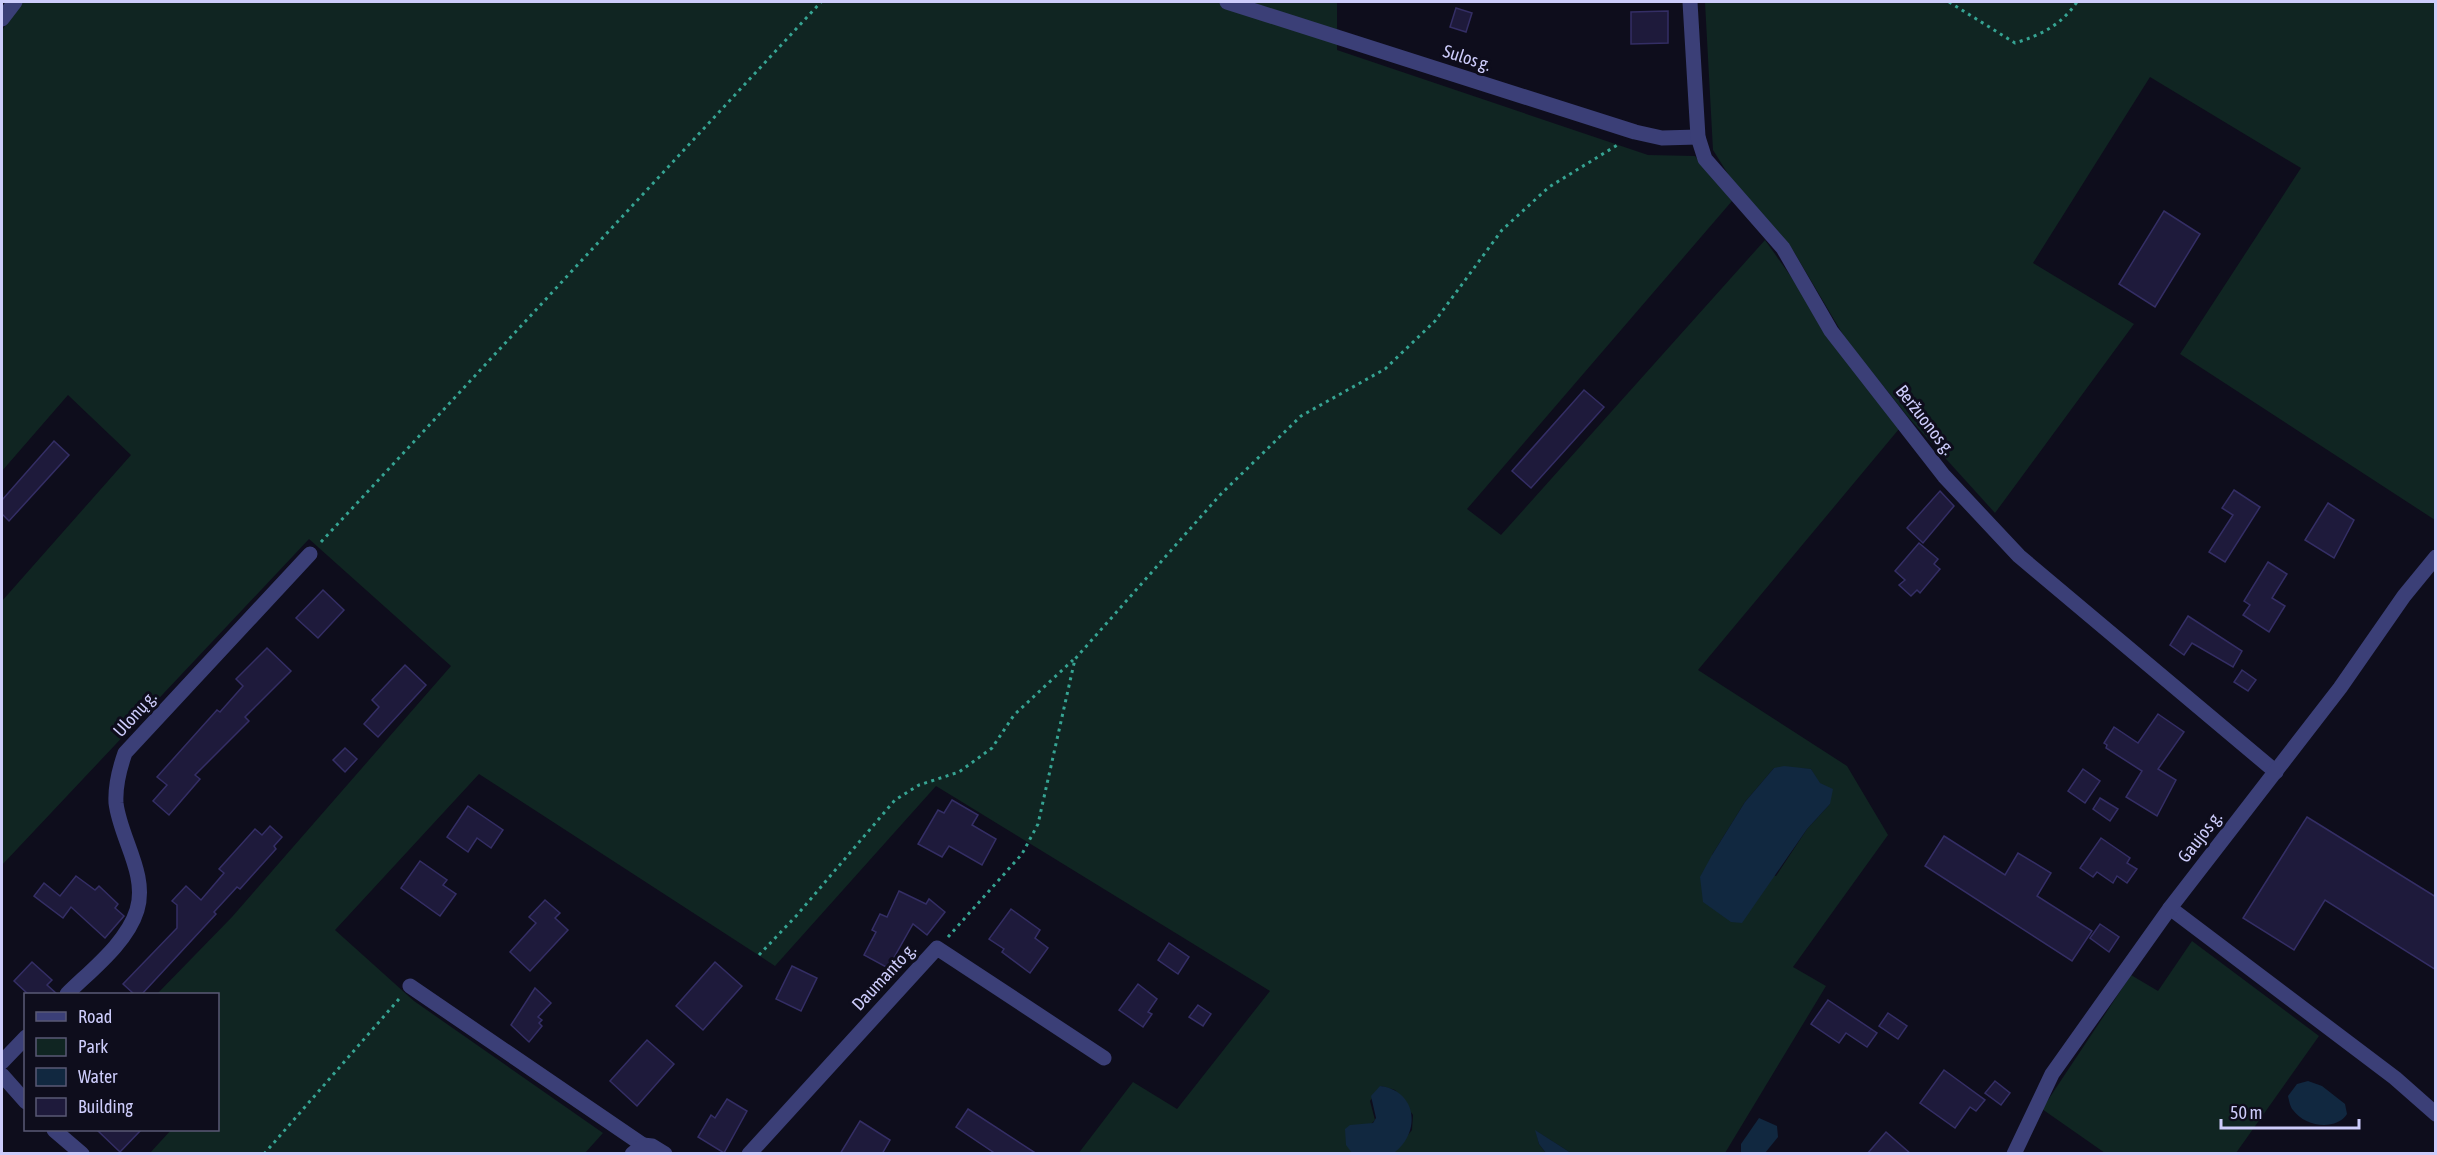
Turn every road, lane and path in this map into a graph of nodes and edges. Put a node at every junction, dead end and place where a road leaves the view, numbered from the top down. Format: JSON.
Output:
{"nodes":[{"id":1,"x":15,"y":2,"type":"edge"},
{"id":2,"x":821,"y":2,"type":"edge"},
{"id":3,"x":1227,"y":2,"type":"edge"},
{"id":4,"x":1690,"y":2,"type":"edge"},
{"id":5,"x":1949,"y":2,"type":"edge"},
{"id":6,"x":2077,"y":2,"type":"edge"},
{"id":7,"x":2,"y":19,"type":"edge"},
{"id":8,"x":1635,"y":132,"type":"junction"},
{"id":9,"x":1698,"y":137,"type":"junction"},
{"id":10,"x":310,"y":554,"type":"joint"},
{"id":11,"x":2436,"y":557,"type":"edge"},
{"id":12,"x":1075,"y":659,"type":"junction"},
{"id":13,"x":2276,"y":772,"type":"junction"},
{"id":14,"x":2170,"y":908,"type":"junction"},
{"id":15,"x":937,"y":948,"type":"junction"},
{"id":16,"x":759,"y":955,"type":"dead end"},
{"id":17,"x":410,"y":986,"type":"joint"},
{"id":18,"x":68,"y":993,"type":"edge"},
{"id":19,"x":24,"y":1039,"type":"edge"},
{"id":20,"x":1104,"y":1058,"type":"dead end"},
{"id":21,"x":2,"y":1062,"type":"edge"},
{"id":22,"x":2,"y":1075,"type":"edge"},
{"id":23,"x":24,"y":1100,"type":"edge"},
{"id":24,"x":2436,"y":1114,"type":"edge"},
{"id":25,"x":55,"y":1131,"type":"edge"},
{"id":26,"x":638,"y":1149,"type":"edge"},
{"id":27,"x":82,"y":1154,"type":"edge"},
{"id":28,"x":264,"y":1154,"type":"edge"},
{"id":29,"x":665,"y":1154,"type":"edge"},
{"id":30,"x":749,"y":1154,"type":"edge"},
{"id":31,"x":2014,"y":1154,"type":"edge"}],
"edges":[{"from":1,"to":7,"type":"street"},
{"from":2,"to":10,"type":"path"},
{"from":3,"to":8,"type":"street","name":"Sulos g."},
{"from":4,"to":9,"type":"street","name":"Beržuonos g."},
{"from":5,"to":6,"type":"path"},
{"from":8,"to":9,"type":"street","name":"Sulos g."},
{"from":8,"to":12,"type":"path"},
{"from":9,"to":13,"type":"street","name":"Beržuonos g."},
{"from":10,"to":18,"type":"street","name":"Ulonų g."},
{"from":11,"to":13,"type":"street","name":"Gaujos g."},
{"from":12,"to":15,"type":"path"},
{"from":12,"to":16,"type":"path"},
{"from":13,"to":14,"type":"street","name":"Gaujos g."},
{"from":14,"to":24,"type":"street"},
{"from":14,"to":31,"type":"street","name":"Gaujos g."},
{"from":15,"to":20,"type":"street","name":"Daumanto g."},
{"from":15,"to":30,"type":"street","name":"Daumanto g."},
{"from":17,"to":26,"type":"street"},
{"from":17,"to":28,"type":"path"},
{"from":19,"to":21,"type":"street"},
{"from":22,"to":23,"type":"street"},
{"from":25,"to":27,"type":"street"},
{"from":26,"to":29,"type":"street"}]}
